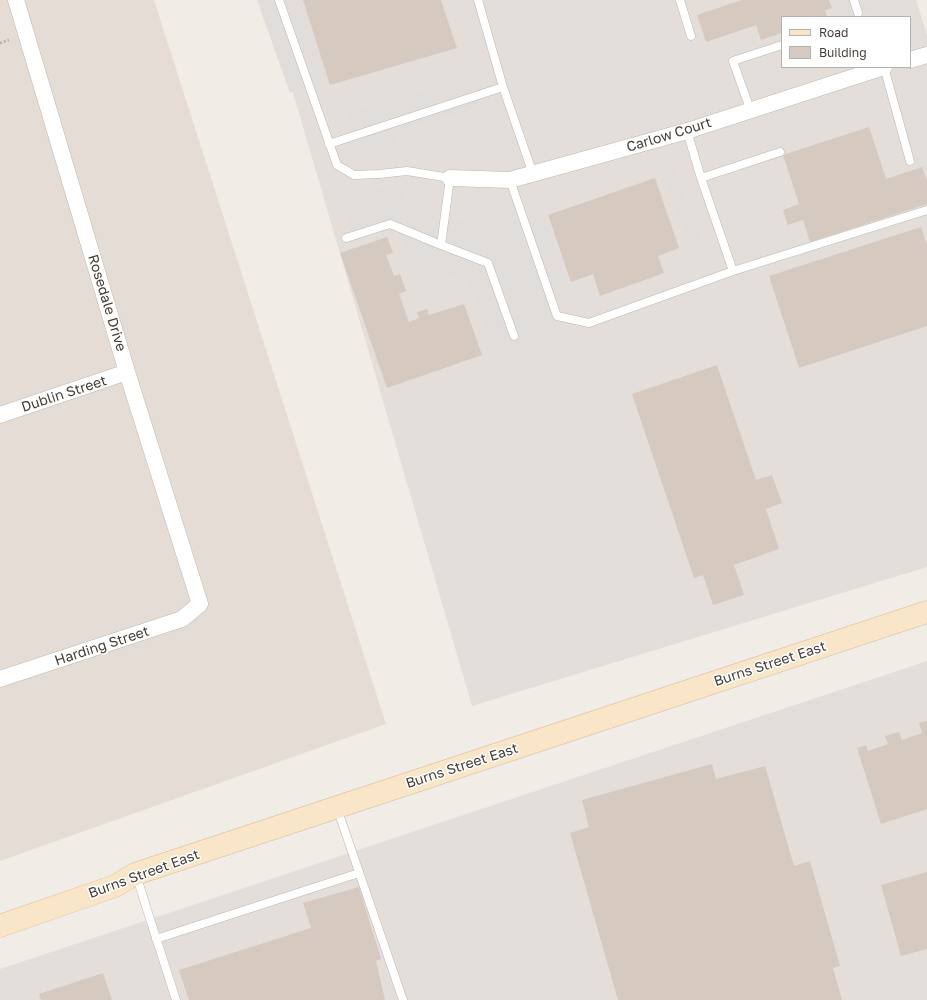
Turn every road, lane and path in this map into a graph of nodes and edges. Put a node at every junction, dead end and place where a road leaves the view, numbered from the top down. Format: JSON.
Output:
{"nodes":[{"id":1,"x":16,"y":0,"type":"edge"},
{"id":2,"x":279,"y":0,"type":"edge"},
{"id":3,"x":478,"y":0,"type":"edge"},
{"id":4,"x":680,"y":0,"type":"edge"},
{"id":5,"x":854,"y":0,"type":"edge"},
{"id":6,"x":858,"y":13,"type":"dead end"},
{"id":7,"x":691,"y":36,"type":"dead end"},
{"id":8,"x":781,"y":45,"type":"edge"},
{"id":9,"x":927,"y":56,"type":"edge"},
{"id":10,"x":911,"y":60,"type":"edge"},
{"id":11,"x":881,"y":68,"type":"edge"},
{"id":12,"x":884,"y":68,"type":"edge"},
{"id":13,"x":503,"y":87,"type":"junction"},
{"id":14,"x":750,"y":109,"type":"junction"},
{"id":15,"x":687,"y":131,"type":"junction"},
{"id":16,"x":329,"y":144,"type":"junction"},
{"id":17,"x":780,"y":152,"type":"dead end"},
{"id":18,"x":910,"y":161,"type":"dead end"},
{"id":19,"x":534,"y":174,"type":"junction"},
{"id":20,"x":450,"y":178,"type":"junction"},
{"id":21,"x":701,"y":178,"type":"junction"},
{"id":22,"x":510,"y":180,"type":"junction"},
{"id":23,"x":927,"y":210,"type":"edge"},
{"id":24,"x":346,"y":238,"type":"dead end"},
{"id":25,"x":441,"y":245,"type":"junction"},
{"id":26,"x":734,"y":271,"type":"junction"},
{"id":27,"x":514,"y":336,"type":"dead end"},
{"id":28,"x":127,"y":372,"type":"junction"},
{"id":29,"x":0,"y":415,"type":"edge"},
{"id":30,"x":200,"y":604,"type":"joint"},
{"id":31,"x":927,"y":612,"type":"edge"},
{"id":32,"x":0,"y":679,"type":"edge"},
{"id":33,"x":337,"y":808,"type":"junction"},
{"id":34,"x":359,"y":873,"type":"junction"},
{"id":35,"x":135,"y":874,"type":"junction"},
{"id":36,"x":0,"y":926,"type":"edge"},
{"id":37,"x":156,"y":939,"type":"junction"},
{"id":38,"x":176,"y":1000,"type":"edge"},
{"id":39,"x":403,"y":1000,"type":"edge"}],
"edges":[{"from":1,"to":28,"type":"street","name":"Rosedale Drive"},
{"from":2,"to":16,"type":"lane"},
{"from":3,"to":13,"type":"lane"},
{"from":4,"to":7,"type":"lane"},
{"from":5,"to":6,"type":"lane"},
{"from":8,"to":14,"type":"lane"},
{"from":9,"to":10,"type":"street"},
{"from":11,"to":14,"type":"street","name":"Carlow Court"},
{"from":12,"to":18,"type":"lane"},
{"from":13,"to":16,"type":"lane"},
{"from":13,"to":19,"type":"lane"},
{"from":14,"to":15,"type":"street","name":"Carlow Court"},
{"from":15,"to":19,"type":"street","name":"Carlow Court"},
{"from":15,"to":21,"type":"lane"},
{"from":16,"to":20,"type":"lane"},
{"from":17,"to":21,"type":"lane"},
{"from":19,"to":22,"type":"street","name":"Carlow Court"},
{"from":20,"to":22,"type":"street","name":"Carlow Court"},
{"from":20,"to":25,"type":"lane"},
{"from":21,"to":26,"type":"lane"},
{"from":22,"to":26,"type":"lane"},
{"from":23,"to":26,"type":"lane"},
{"from":24,"to":25,"type":"lane"},
{"from":25,"to":27,"type":"lane"},
{"from":28,"to":29,"type":"street","name":"Dublin Street"},
{"from":28,"to":30,"type":"street","name":"Rosedale Drive"},
{"from":30,"to":32,"type":"street","name":"Harding Street"},
{"from":31,"to":33,"type":"street","name":"Burns Street East"},
{"from":33,"to":34,"type":"lane"},
{"from":33,"to":35,"type":"street","name":"Burns Street East"},
{"from":34,"to":37,"type":"lane"},
{"from":34,"to":39,"type":"lane"},
{"from":35,"to":36,"type":"street","name":"Burns Street East"},
{"from":35,"to":37,"type":"lane"},
{"from":37,"to":38,"type":"lane"}]}
